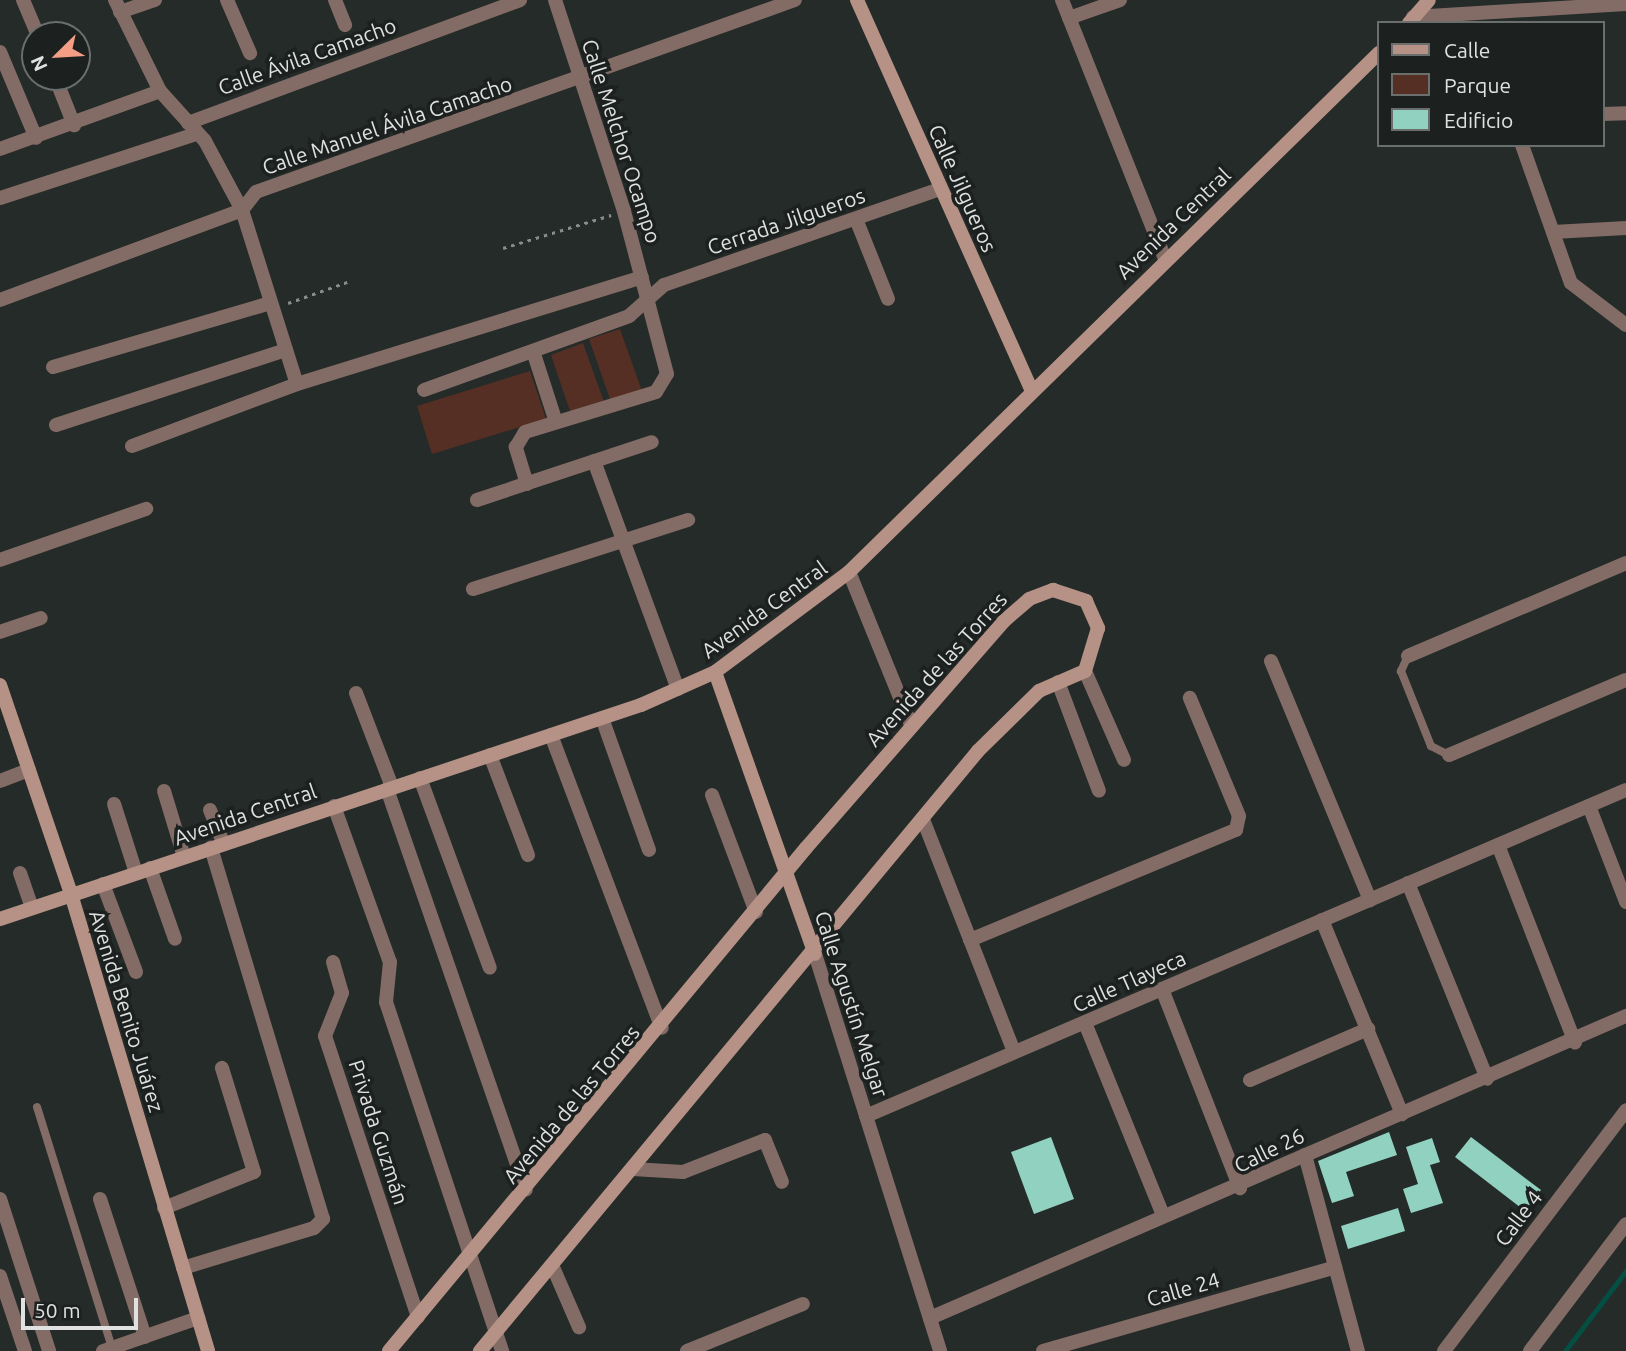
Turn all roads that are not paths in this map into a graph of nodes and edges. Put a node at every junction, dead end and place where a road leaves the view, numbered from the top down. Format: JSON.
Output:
{"nodes":[{"id":1,"x":23,"y":0,"type":"edge"},
{"id":2,"x":155,"y":0,"type":"edge"},
{"id":3,"x":227,"y":0,"type":"edge"},
{"id":4,"x":335,"y":0,"type":"edge"},
{"id":5,"x":520,"y":0,"type":"edge"},
{"id":6,"x":555,"y":0,"type":"edge"},
{"id":7,"x":795,"y":0,"type":"edge"},
{"id":8,"x":857,"y":0,"type":"edge"},
{"id":9,"x":1062,"y":0,"type":"edge"},
{"id":10,"x":1120,"y":0,"type":"edge"},
{"id":11,"x":1429,"y":0,"type":"edge"},
{"id":12,"x":1626,"y":4,"type":"edge"},
{"id":13,"x":118,"y":6,"type":"edge"},
{"id":14,"x":1069,"y":18,"type":"junction"},
{"id":15,"x":1477,"y":18,"type":"edge"},
{"id":16,"x":1411,"y":20,"type":"edge"},
{"id":17,"x":32,"y":21,"type":"edge"},
{"id":18,"x":345,"y":25,"type":"dead end"},
{"id":19,"x":0,"y":52,"type":"edge"},
{"id":20,"x":250,"y":53,"type":"dead end"},
{"id":21,"x":1378,"y":54,"type":"edge"},
{"id":22,"x":580,"y":80,"type":"junction"},
{"id":23,"x":61,"y":91,"type":"edge"},
{"id":24,"x":160,"y":91,"type":"junction"},
{"id":25,"x":1626,"y":113,"type":"edge"},
{"id":26,"x":1605,"y":114,"type":"edge"},
{"id":27,"x":74,"y":125,"type":"junction"},
{"id":28,"x":192,"y":128,"type":"junction"},
{"id":29,"x":36,"y":138,"type":"junction"},
{"id":30,"x":1523,"y":147,"type":"edge"},
{"id":31,"x":0,"y":149,"type":"edge"},
{"id":32,"x":939,"y":189,"type":"junction"},
{"id":33,"x":0,"y":198,"type":"edge"},
{"id":34,"x":242,"y":211,"type":"junction"},
{"id":35,"x":856,"y":219,"type":"junction"},
{"id":36,"x":1626,"y":228,"type":"edge"},
{"id":37,"x":1553,"y":232,"type":"junction"},
{"id":38,"x":1165,"y":259,"type":"junction"},
{"id":39,"x":642,"y":277,"type":"junction"},
{"id":40,"x":648,"y":295,"type":"junction"},
{"id":41,"x":888,"y":299,"type":"dead end"},
{"id":42,"x":0,"y":300,"type":"edge"},
{"id":43,"x":271,"y":306,"type":"junction"},
{"id":44,"x":1626,"y":325,"type":"edge"},
{"id":45,"x":286,"y":350,"type":"junction"},
{"id":46,"x":534,"y":354,"type":"junction"},
{"id":47,"x":53,"y":367,"type":"dead end"},
{"id":48,"x":297,"y":384,"type":"junction"},
{"id":49,"x":424,"y":390,"type":"dead end"},
{"id":50,"x":1032,"y":392,"type":"junction"},
{"id":51,"x":556,"y":422,"type":"junction"},
{"id":52,"x":55,"y":425,"type":"dead end"},
{"id":53,"x":652,"y":442,"type":"dead end"},
{"id":54,"x":132,"y":446,"type":"dead end"},
{"id":55,"x":594,"y":461,"type":"junction"},
{"id":56,"x":527,"y":484,"type":"junction"},
{"id":57,"x":477,"y":500,"type":"dead end"},
{"id":58,"x":146,"y":509,"type":"dead end"},
{"id":59,"x":688,"y":520,"type":"dead end"},
{"id":60,"x":624,"y":543,"type":"junction"},
{"id":61,"x":0,"y":560,"type":"edge"},
{"id":62,"x":1626,"y":563,"type":"edge"},
{"id":63,"x":849,"y":572,"type":"junction"},
{"id":64,"x":473,"y":589,"type":"dead end"},
{"id":65,"x":41,"y":618,"type":"dead end"},
{"id":66,"x":0,"y":632,"type":"edge"},
{"id":67,"x":1408,"y":656,"type":"joint"},
{"id":68,"x":1271,"y":662,"type":"dead end"},
{"id":69,"x":1085,"y":671,"type":"junction"},
{"id":70,"x":715,"y":672,"type":"junction"},
{"id":71,"x":1626,"y":680,"type":"edge"},
{"id":72,"x":1058,"y":682,"type":"junction"},
{"id":73,"x":0,"y":687,"type":"edge"},
{"id":74,"x":678,"y":689,"type":"junction"},
{"id":75,"x":356,"y":693,"type":"dead end"},
{"id":76,"x":1190,"y":698,"type":"dead end"},
{"id":77,"x":601,"y":718,"type":"junction"},
{"id":78,"x":911,"y":725,"type":"junction"},
{"id":79,"x":551,"y":735,"type":"junction"},
{"id":80,"x":490,"y":755,"type":"junction"},
{"id":81,"x":1449,"y":755,"type":"joint"},
{"id":82,"x":1124,"y":760,"type":"dead end"},
{"id":83,"x":29,"y":770,"type":"junction"},
{"id":84,"x":420,"y":778,"type":"junction"},
{"id":85,"x":0,"y":780,"type":"edge"},
{"id":86,"x":390,"y":788,"type":"junction"},
{"id":87,"x":1626,"y":790,"type":"edge"},
{"id":88,"x":164,"y":791,"type":"dead end"},
{"id":89,"x":1099,"y":791,"type":"dead end"},
{"id":90,"x":712,"y":795,"type":"dead end"},
{"id":91,"x":114,"y":804,"type":"dead end"},
{"id":92,"x":334,"y":806,"type":"junction"},
{"id":93,"x":1589,"y":806,"type":"junction"},
{"id":94,"x":210,"y":810,"type":"dead end"},
{"id":95,"x":924,"y":822,"type":"junction"},
{"id":96,"x":1498,"y":845,"type":"junction"},
{"id":97,"x":217,"y":846,"type":"junction"},
{"id":98,"x":649,"y":850,"type":"dead end"},
{"id":99,"x":528,"y":855,"type":"dead end"},
{"id":100,"x":184,"y":856,"type":"junction"},
{"id":101,"x":150,"y":868,"type":"junction"},
{"id":102,"x":20,"y":873,"type":"dead end"},
{"id":103,"x":136,"y":873,"type":"junction"},
{"id":104,"x":787,"y":873,"type":"junction"},
{"id":105,"x":1408,"y":883,"type":"junction"},
{"id":106,"x":103,"y":884,"type":"junction"},
{"id":107,"x":71,"y":894,"type":"junction"},
{"id":108,"x":1370,"y":900,"type":"junction"},
{"id":109,"x":1626,"y":902,"type":"edge"},
{"id":110,"x":32,"y":908,"type":"junction"},
{"id":111,"x":756,"y":912,"type":"junction"},
{"id":112,"x":0,"y":919,"type":"edge"},
{"id":113,"x":1322,"y":920,"type":"junction"},
{"id":114,"x":175,"y":939,"type":"dead end"},
{"id":115,"x":970,"y":940,"type":"junction"},
{"id":116,"x":815,"y":954,"type":"junction"},
{"id":117,"x":333,"y":962,"type":"dead end"},
{"id":118,"x":490,"y":968,"type":"dead end"},
{"id":119,"x":135,"y":972,"type":"dead end"},
{"id":120,"x":1162,"y":989,"type":"junction"},
{"id":121,"x":1626,"y":1016,"type":"edge"},
{"id":122,"x":1085,"y":1023,"type":"junction"},
{"id":123,"x":662,"y":1028,"type":"junction"},
{"id":124,"x":1368,"y":1029,"type":"junction"},
{"id":125,"x":1575,"y":1042,"type":"junction"},
{"id":126,"x":1014,"y":1052,"type":"junction"},
{"id":127,"x":222,"y":1068,"type":"dead end"},
{"id":128,"x":1487,"y":1079,"type":"junction"},
{"id":129,"x":1250,"y":1080,"type":"dead end"},
{"id":130,"x":37,"y":1107,"type":"dead end"},
{"id":131,"x":1626,"y":1110,"type":"edge"},
{"id":132,"x":1402,"y":1114,"type":"junction"},
{"id":133,"x":866,"y":1116,"type":"junction"},
{"id":134,"x":1304,"y":1156,"type":"junction"},
{"id":135,"x":633,"y":1169,"type":"junction"},
{"id":136,"x":782,"y":1182,"type":"dead end"},
{"id":137,"x":1240,"y":1188,"type":"junction"},
{"id":138,"x":526,"y":1190,"type":"junction"},
{"id":139,"x":0,"y":1199,"type":"edge"},
{"id":140,"x":100,"y":1199,"type":"dead end"},
{"id":141,"x":164,"y":1208,"type":"junction"},
{"id":142,"x":1163,"y":1215,"type":"junction"},
{"id":143,"x":1626,"y":1224,"type":"edge"},
{"id":144,"x":473,"y":1252,"type":"junction"},
{"id":145,"x":552,"y":1265,"type":"junction"},
{"id":146,"x":1335,"y":1267,"type":"junction"},
{"id":147,"x":183,"y":1268,"type":"junction"},
{"id":148,"x":0,"y":1276,"type":"edge"},
{"id":149,"x":803,"y":1304,"type":"dead end"},
{"id":150,"x":418,"y":1317,"type":"junction"},
{"id":151,"x":198,"y":1318,"type":"junction"},
{"id":152,"x":930,"y":1318,"type":"junction"},
{"id":153,"x":579,"y":1327,"type":"dead end"},
{"id":154,"x":497,"y":1332,"type":"junction"},
{"id":155,"x":145,"y":1337,"type":"junction"},
{"id":156,"x":108,"y":1349,"type":"edge"},
{"id":157,"x":25,"y":1351,"type":"edge"},
{"id":158,"x":49,"y":1351,"type":"edge"},
{"id":159,"x":208,"y":1351,"type":"edge"},
{"id":160,"x":389,"y":1351,"type":"edge"},
{"id":161,"x":481,"y":1351,"type":"edge"},
{"id":162,"x":502,"y":1351,"type":"edge"},
{"id":163,"x":687,"y":1351,"type":"edge"},
{"id":164,"x":940,"y":1351,"type":"edge"},
{"id":165,"x":1043,"y":1351,"type":"edge"},
{"id":166,"x":1357,"y":1351,"type":"edge"},
{"id":167,"x":1444,"y":1351,"type":"edge"},
{"id":168,"x":1530,"y":1351,"type":"edge"}],
"edges":[{"from":1,"to":17,"type":"street"},
{"from":2,"to":13,"type":"street"},
{"from":3,"to":20,"type":"street"},
{"from":4,"to":18,"type":"street"},
{"from":5,"to":28,"type":"street","name":"Calle Ávila Camacho"},
{"from":6,"to":22,"type":"street","name":"Calle Melchor Ocampo"},
{"from":7,"to":22,"type":"street","name":"Calle Manuel Ávila Camacho"},
{"from":8,"to":32,"type":"main road","name":"Calle Jilgueros"},
{"from":9,"to":14,"type":"street"},
{"from":10,"to":14,"type":"street"},
{"from":11,"to":16,"type":"main road"},
{"from":12,"to":15,"type":"street"},
{"from":13,"to":24,"type":"street"},
{"from":14,"to":38,"type":"street"},
{"from":15,"to":16,"type":"street"},
{"from":19,"to":29,"type":"street"},
{"from":21,"to":38,"type":"main road","name":"Avenida Central"},
{"from":22,"to":34,"type":"street","name":"Calle Manuel Ávila Camacho"},
{"from":22,"to":39,"type":"street","name":"Calle Melchor Ocampo"},
{"from":23,"to":27,"type":"street"},
{"from":24,"to":27,"type":"street"},
{"from":24,"to":28,"type":"street"},
{"from":25,"to":26,"type":"street"},
{"from":27,"to":29,"type":"street"},
{"from":28,"to":33,"type":"street","name":"Calle Ávila Camacho"},
{"from":28,"to":34,"type":"street"},
{"from":29,"to":31,"type":"street"},
{"from":30,"to":37,"type":"street"},
{"from":32,"to":35,"type":"street","name":"Cerrada Jilgueros"},
{"from":32,"to":50,"type":"main road","name":"Calle Jilgueros"},
{"from":34,"to":42,"type":"street","name":"Calle Manuel Ávila Camacho"},
{"from":34,"to":43,"type":"street"},
{"from":35,"to":40,"type":"street","name":"Cerrada Jilgueros"},
{"from":35,"to":41,"type":"street"},
{"from":36,"to":37,"type":"street"},
{"from":37,"to":44,"type":"street"},
{"from":38,"to":50,"type":"main road","name":"Avenida Central"},
{"from":39,"to":40,"type":"street","name":"Calle Melchor Ocampo"},
{"from":39,"to":48,"type":"street"},
{"from":40,"to":46,"type":"street"},
{"from":40,"to":51,"type":"street","name":"Calle Melchor Ocampo"},
{"from":43,"to":45,"type":"street"},
{"from":43,"to":47,"type":"street"},
{"from":45,"to":48,"type":"street"},
{"from":45,"to":52,"type":"street"},
{"from":46,"to":49,"type":"street"},
{"from":46,"to":51,"type":"street"},
{"from":48,"to":54,"type":"street"},
{"from":50,"to":63,"type":"main road","name":"Avenida Central"},
{"from":51,"to":56,"type":"street"},
{"from":53,"to":55,"type":"street"},
{"from":55,"to":56,"type":"street"},
{"from":55,"to":60,"type":"street"},
{"from":56,"to":57,"type":"street"},
{"from":58,"to":61,"type":"street"},
{"from":59,"to":60,"type":"street"},
{"from":60,"to":64,"type":"street"},
{"from":60,"to":74,"type":"street"},
{"from":62,"to":67,"type":"street"},
{"from":63,"to":70,"type":"main road","name":"Avenida Central"},
{"from":63,"to":78,"type":"street"},
{"from":65,"to":66,"type":"street"},
{"from":67,"to":81,"type":"lane"},
{"from":68,"to":108,"type":"street"},
{"from":69,"to":72,"type":"main road"},
{"from":69,"to":78,"type":"main road","name":"Avenida de las Torres"},
{"from":69,"to":82,"type":"street"},
{"from":70,"to":74,"type":"main road","name":"Avenida Central"},
{"from":70,"to":104,"type":"main road","name":"Calle Agustín Melgar"},
{"from":71,"to":81,"type":"street"},
{"from":72,"to":89,"type":"street"},
{"from":72,"to":95,"type":"main road"},
{"from":73,"to":83,"type":"main road","name":"Avenida Benito Juárez"},
{"from":74,"to":77,"type":"main road","name":"Avenida Central"},
{"from":75,"to":86,"type":"street"},
{"from":76,"to":115,"type":"street"},
{"from":77,"to":79,"type":"main road","name":"Avenida Central"},
{"from":77,"to":98,"type":"street"},
{"from":78,"to":104,"type":"main road","name":"Avenida de las Torres"},
{"from":79,"to":80,"type":"main road","name":"Avenida Central"},
{"from":79,"to":123,"type":"street"},
{"from":80,"to":84,"type":"main road","name":"Avenida Central"},
{"from":80,"to":99,"type":"street"},
{"from":83,"to":85,"type":"street"},
{"from":83,"to":107,"type":"main road","name":"Avenida Benito Juárez"},
{"from":84,"to":86,"type":"main road","name":"Avenida Central"},
{"from":84,"to":118,"type":"street"},
{"from":86,"to":92,"type":"main road","name":"Avenida Central"},
{"from":86,"to":138,"type":"street"},
{"from":87,"to":93,"type":"street","name":"Calle Tlayeca"},
{"from":88,"to":100,"type":"street"},
{"from":90,"to":111,"type":"street"},
{"from":91,"to":103,"type":"street"},
{"from":92,"to":97,"type":"main road","name":"Avenida Central"},
{"from":92,"to":144,"type":"street"},
{"from":93,"to":96,"type":"street","name":"Calle Tlayeca"},
{"from":93,"to":109,"type":"street"},
{"from":94,"to":97,"type":"street"},
{"from":95,"to":115,"type":"street"},
{"from":95,"to":116,"type":"main road"},
{"from":96,"to":105,"type":"street","name":"Calle Tlayeca"},
{"from":96,"to":125,"type":"street"},
{"from":97,"to":100,"type":"main road","name":"Avenida Central"},
{"from":97,"to":147,"type":"street"},
{"from":100,"to":101,"type":"main road","name":"Avenida Central"},
{"from":101,"to":103,"type":"main road","name":"Avenida Central"},
{"from":101,"to":114,"type":"street"},
{"from":102,"to":110,"type":"street"},
{"from":103,"to":106,"type":"main road","name":"Avenida Central"},
{"from":104,"to":111,"type":"main road","name":"Avenida de las Torres"},
{"from":104,"to":116,"type":"main road","name":"Calle Agustín Melgar"},
{"from":105,"to":108,"type":"street","name":"Calle Tlayeca"},
{"from":105,"to":128,"type":"street"},
{"from":106,"to":107,"type":"main road","name":"Avenida Central"},
{"from":106,"to":119,"type":"street"},
{"from":107,"to":110,"type":"main road","name":"Avenida Central"},
{"from":107,"to":141,"type":"main road","name":"Avenida Benito Juárez"},
{"from":108,"to":113,"type":"street","name":"Calle Tlayeca"},
{"from":110,"to":112,"type":"main road","name":"Avenida Central"},
{"from":111,"to":123,"type":"main road","name":"Avenida de las Torres"},
{"from":113,"to":120,"type":"street","name":"Calle Tlayeca"},
{"from":113,"to":124,"type":"street"},
{"from":115,"to":126,"type":"street"},
{"from":116,"to":133,"type":"street","name":"Calle Agustín Melgar"},
{"from":116,"to":135,"type":"main road"},
{"from":117,"to":150,"type":"street","name":"Privada Guzmán"},
{"from":120,"to":122,"type":"street","name":"Calle Tlayeca"},
{"from":120,"to":137,"type":"street"},
{"from":121,"to":125,"type":"street","name":"Calle 26"},
{"from":122,"to":126,"type":"street","name":"Calle Tlayeca"},
{"from":122,"to":142,"type":"street"},
{"from":123,"to":138,"type":"main road","name":"Avenida de las Torres"},
{"from":124,"to":129,"type":"street"},
{"from":124,"to":132,"type":"street"},
{"from":125,"to":128,"type":"street","name":"Calle 26"},
{"from":126,"to":133,"type":"street","name":"Calle Tlayeca"},
{"from":127,"to":141,"type":"street"},
{"from":128,"to":132,"type":"street","name":"Calle 26"},
{"from":130,"to":156,"type":"lane"},
{"from":131,"to":167,"type":"street","name":"Calle 4"},
{"from":132,"to":134,"type":"street","name":"Calle 26"},
{"from":133,"to":152,"type":"street","name":"Calle Agustín Melgar"},
{"from":134,"to":137,"type":"street","name":"Calle 26"},
{"from":134,"to":146,"type":"street"},
{"from":135,"to":136,"type":"street"},
{"from":135,"to":145,"type":"main road"},
{"from":137,"to":142,"type":"street","name":"Calle 26"},
{"from":138,"to":144,"type":"main road","name":"Avenida de las Torres"},
{"from":139,"to":158,"type":"street"},
{"from":140,"to":155,"type":"street"},
{"from":141,"to":147,"type":"main road","name":"Avenida Benito Juárez"},
{"from":142,"to":152,"type":"street","name":"Calle 26"},
{"from":143,"to":168,"type":"street"},
{"from":144,"to":150,"type":"main road","name":"Avenida de las Torres"},
{"from":144,"to":154,"type":"street"},
{"from":145,"to":153,"type":"street"},
{"from":145,"to":154,"type":"main road"},
{"from":146,"to":165,"type":"street","name":"Calle 24"},
{"from":146,"to":166,"type":"street"},
{"from":147,"to":151,"type":"main road","name":"Avenida Benito Juárez"},
{"from":148,"to":157,"type":"street"},
{"from":149,"to":163,"type":"street"},
{"from":150,"to":160,"type":"main road","name":"Avenida de las Torres"},
{"from":151,"to":155,"type":"street"},
{"from":151,"to":159,"type":"main road","name":"Avenida Benito Juárez"},
{"from":152,"to":164,"type":"street","name":"Calle Agustín Melgar"},
{"from":154,"to":161,"type":"main road"},
{"from":154,"to":162,"type":"street"},
{"from":155,"to":156,"type":"street"}]}
